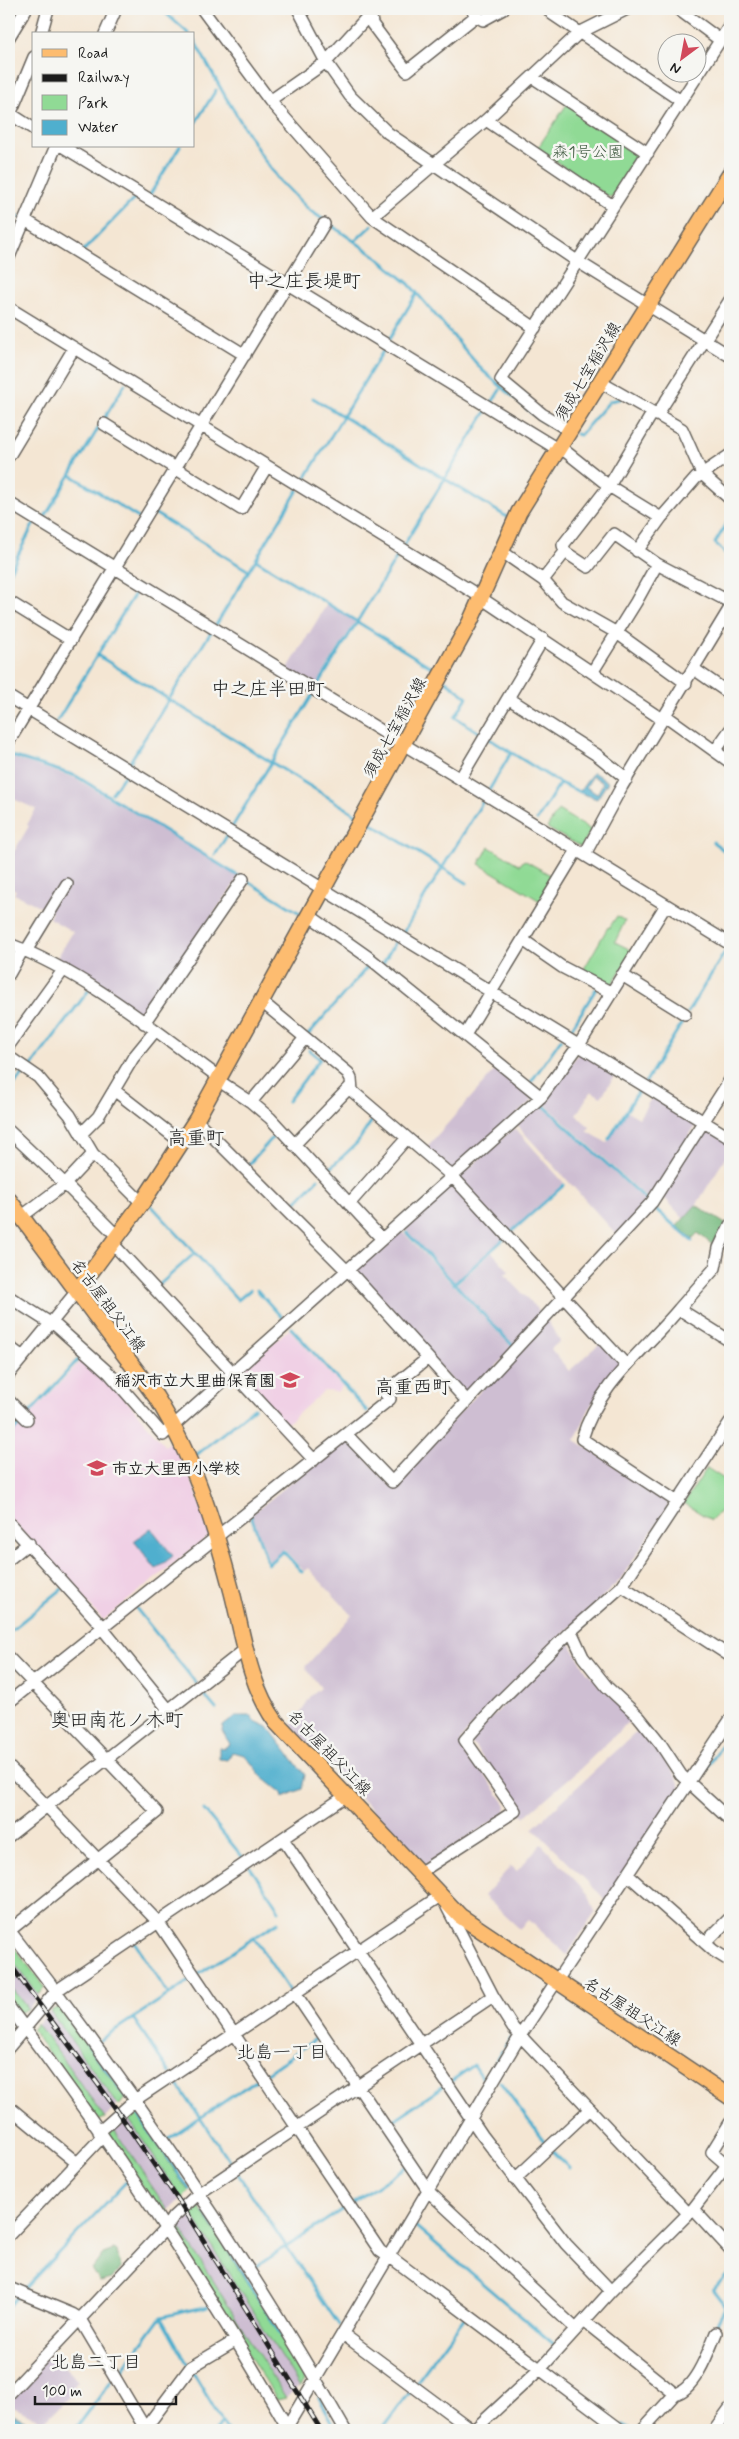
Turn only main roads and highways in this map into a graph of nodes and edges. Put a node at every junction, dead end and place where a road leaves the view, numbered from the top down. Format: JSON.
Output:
{"nodes":[{"id":1,"x":730,"y":174,"type":"edge"},
{"id":2,"x":13,"y":1210,"type":"edge"},
{"id":3,"x":77,"y":1291,"type":"junction"},
{"id":4,"x":730,"y":2097,"type":"edge"}],
"edges":[{"from":1,"to":3,"type":"main road","name":"須成七宝稲沢線"},
{"from":2,"to":3,"type":"main road","name":"名古屋祖父江線"},
{"from":3,"to":4,"type":"main road","name":"名古屋祖父江線"}]}
